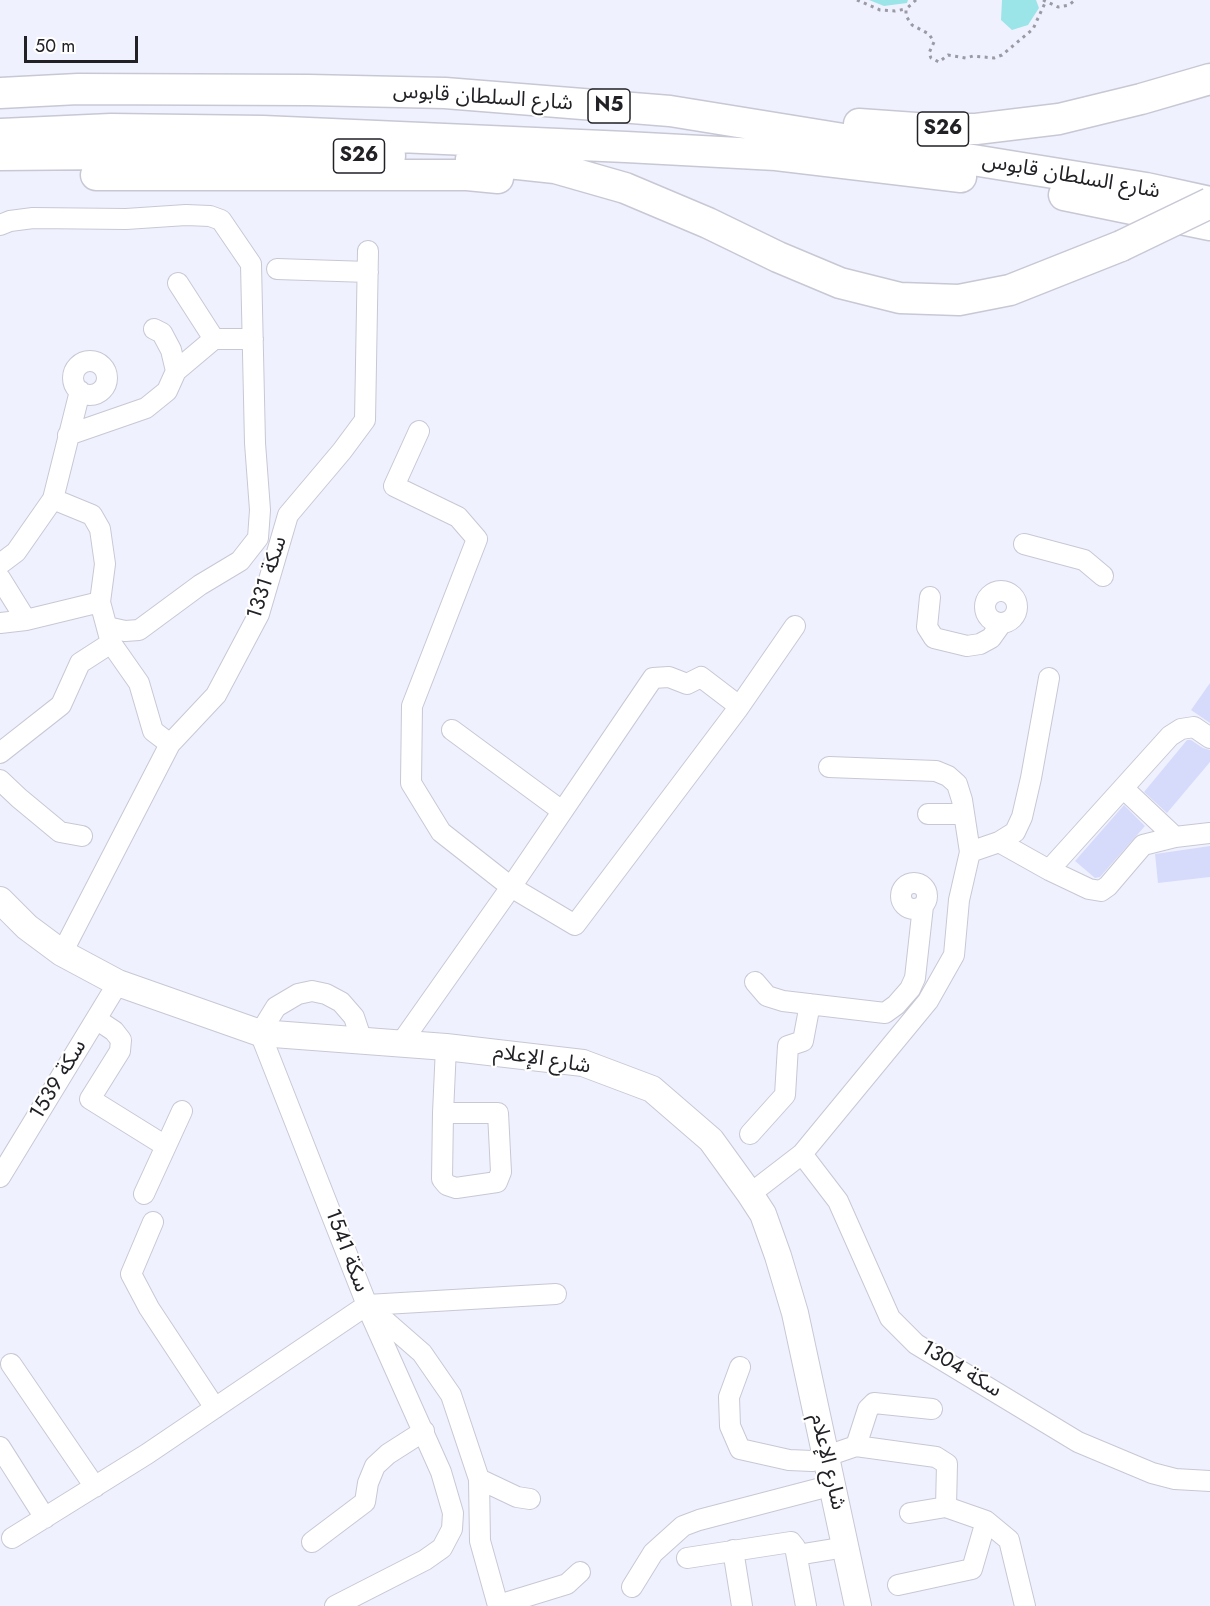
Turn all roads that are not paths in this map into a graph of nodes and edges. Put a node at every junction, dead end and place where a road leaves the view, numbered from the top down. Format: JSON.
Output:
{"nodes":[{"id":1,"x":1210,"y":79,"type":"edge"},
{"id":2,"x":0,"y":93,"type":"edge"},
{"id":3,"x":670,"y":111,"type":"junction"},
{"id":4,"x":0,"y":134,"type":"edge"},
{"id":5,"x":0,"y":155,"type":"edge"},
{"id":6,"x":0,"y":174,"type":"edge"},
{"id":7,"x":1210,"y":203,"type":"edge"},
{"id":8,"x":708,"y":223,"type":"junction"},
{"id":9,"x":0,"y":225,"type":"edge"},
{"id":10,"x":1210,"y":225,"type":"edge"},
{"id":11,"x":368,"y":251,"type":"dead end"},
{"id":12,"x":277,"y":269,"type":"dead end"},
{"id":13,"x":368,"y":272,"type":"junction"},
{"id":14,"x":178,"y":284,"type":"dead end"},
{"id":15,"x":154,"y":329,"type":"dead end"},
{"id":16,"x":214,"y":339,"type":"junction"},
{"id":17,"x":253,"y":339,"type":"junction"},
{"id":18,"x":176,"y":371,"type":"junction"},
{"id":19,"x":80,"y":391,"type":"dead end"},
{"id":20,"x":419,"y":431,"type":"dead end"},
{"id":21,"x":68,"y":435,"type":"junction"},
{"id":22,"x":53,"y":499,"type":"junction"},
{"id":23,"x":1024,"y":544,"type":"dead end"},
{"id":24,"x":0,"y":564,"type":"edge"},
{"id":25,"x":1103,"y":576,"type":"dead end"},
{"id":26,"x":0,"y":578,"type":"edge"},
{"id":27,"x":930,"y":597,"type":"dead end"},
{"id":28,"x":100,"y":602,"type":"junction"},
{"id":29,"x":26,"y":620,"type":"junction"},
{"id":30,"x":0,"y":623,"type":"edge"},
{"id":31,"x":1001,"y":624,"type":"dead end"},
{"id":32,"x":795,"y":626,"type":"dead end"},
{"id":33,"x":109,"y":635,"type":"junction"},
{"id":34,"x":1049,"y":678,"type":"dead end"},
{"id":35,"x":739,"y":706,"type":"junction"},
{"id":36,"x":452,"y":730,"type":"dead end"},
{"id":37,"x":1210,"y":738,"type":"edge"},
{"id":38,"x":170,"y":744,"type":"junction"},
{"id":39,"x":0,"y":753,"type":"edge"},
{"id":40,"x":829,"y":767,"type":"dead end"},
{"id":41,"x":0,"y":780,"type":"edge"},
{"id":42,"x":1123,"y":788,"type":"junction"},
{"id":43,"x":562,"y":811,"type":"junction"},
{"id":44,"x":928,"y":814,"type":"dead end"},
{"id":45,"x":963,"y":814,"type":"junction"},
{"id":46,"x":1210,"y":833,"type":"edge"},
{"id":47,"x":82,"y":836,"type":"dead end"},
{"id":48,"x":1175,"y":837,"type":"junction"},
{"id":49,"x":999,"y":842,"type":"junction"},
{"id":50,"x":970,"y":852,"type":"junction"},
{"id":51,"x":1049,"y":870,"type":"junction"},
{"id":52,"x":511,"y":887,"type":"junction"},
{"id":53,"x":0,"y":900,"type":"edge"},
{"id":54,"x":923,"y":906,"type":"dead end"},
{"id":55,"x":62,"y":953,"type":"junction"},
{"id":56,"x":755,"y":982,"type":"dead end"},
{"id":57,"x":118,"y":983,"type":"junction"},
{"id":58,"x":810,"y":1004,"type":"junction"},
{"id":59,"x":96,"y":1019,"type":"junction"},
{"id":60,"x":260,"y":1033,"type":"junction"},
{"id":61,"x":362,"y":1041,"type":"junction"},
{"id":62,"x":401,"y":1043,"type":"junction"},
{"id":63,"x":446,"y":1047,"type":"junction"},
{"id":64,"x":182,"y":1111,"type":"dead end"},
{"id":65,"x":443,"y":1113,"type":"junction"},
{"id":66,"x":750,"y":1134,"type":"dead end"},
{"id":67,"x":164,"y":1145,"type":"junction"},
{"id":68,"x":802,"y":1154,"type":"junction"},
{"id":69,"x":0,"y":1177,"type":"edge"},
{"id":70,"x":144,"y":1194,"type":"dead end"},
{"id":71,"x":750,"y":1194,"type":"junction"},
{"id":72,"x":153,"y":1222,"type":"dead end"},
{"id":73,"x":556,"y":1294,"type":"dead end"},
{"id":74,"x":367,"y":1305,"type":"junction"},
{"id":75,"x":11,"y":1364,"type":"dead end"},
{"id":76,"x":740,"y":1367,"type":"dead end"},
{"id":77,"x":215,"y":1408,"type":"junction"},
{"id":78,"x":932,"y":1409,"type":"dead end"},
{"id":79,"x":424,"y":1431,"type":"junction"},
{"id":80,"x":856,"y":1446,"type":"junction"},
{"id":81,"x":0,"y":1447,"type":"edge"},
{"id":82,"x":825,"y":1455,"type":"junction"},
{"id":83,"x":479,"y":1479,"type":"junction"},
{"id":84,"x":1210,"y":1481,"type":"edge"},
{"id":85,"x":832,"y":1485,"type":"junction"},
{"id":86,"x":95,"y":1487,"type":"junction"},
{"id":87,"x":530,"y":1499,"type":"dead end"},
{"id":88,"x":946,"y":1507,"type":"junction"},
{"id":89,"x":910,"y":1513,"type":"dead end"},
{"id":90,"x":45,"y":1518,"type":"junction"},
{"id":91,"x":986,"y":1521,"type":"junction"},
{"id":92,"x":12,"y":1538,"type":"dead end"},
{"id":93,"x":312,"y":1542,"type":"dead end"},
{"id":94,"x":846,"y":1547,"type":"junction"},
{"id":95,"x":732,"y":1550,"type":"junction"},
{"id":96,"x":797,"y":1555,"type":"junction"},
{"id":97,"x":687,"y":1558,"type":"dead end"},
{"id":98,"x":580,"y":1572,"type":"dead end"},
{"id":99,"x":898,"y":1585,"type":"dead end"},
{"id":100,"x":632,"y":1587,"type":"dead end"},
{"id":101,"x":335,"y":1606,"type":"edge"},
{"id":102,"x":742,"y":1606,"type":"edge"},
{"id":103,"x":806,"y":1606,"type":"edge"},
{"id":104,"x":858,"y":1606,"type":"edge"},
{"id":105,"x":1025,"y":1606,"type":"edge"}],
"edges":[{"from":1,"to":3,"type":"highway","number":"S26"},
{"from":2,"to":3,"type":"highway","name":"شارع السلطان قابوس","number":"N5"},
{"from":3,"to":7,"type":"highway","name":"شارع السلطان قابوس","number":"N5"},
{"from":4,"to":10,"type":"highway","name":"شارع السلطان قابوس","number":"N5"},
{"from":5,"to":8,"type":"highway","number":"S26"},
{"from":6,"to":8,"type":"highway"},
{"from":7,"to":8,"type":"highway","number":"S26","bridge":true},
{"from":9,"to":17,"type":"street"},
{"from":11,"to":13,"type":"street","name":"سكة 1331"},
{"from":12,"to":13,"type":"street"},
{"from":13,"to":38,"type":"street","name":"سكة 1331"},
{"from":14,"to":16,"type":"street"},
{"from":15,"to":18,"type":"street"},
{"from":16,"to":17,"type":"street"},
{"from":16,"to":18,"type":"street"},
{"from":17,"to":33,"type":"street"},
{"from":18,"to":21,"type":"street"},
{"from":19,"to":21,"type":"street"},
{"from":20,"to":52,"type":"street"},
{"from":21,"to":22,"type":"street"},
{"from":22,"to":24,"type":"street"},
{"from":22,"to":28,"type":"street"},
{"from":23,"to":25,"type":"street"},
{"from":26,"to":29,"type":"street"},
{"from":27,"to":31,"type":"street"},
{"from":28,"to":29,"type":"street"},
{"from":28,"to":33,"type":"street"},
{"from":29,"to":30,"type":"street"},
{"from":32,"to":35,"type":"street"},
{"from":33,"to":38,"type":"street"},
{"from":33,"to":39,"type":"street"},
{"from":34,"to":49,"type":"street"},
{"from":35,"to":43,"type":"street"},
{"from":35,"to":52,"type":"street"},
{"from":36,"to":43,"type":"street"},
{"from":37,"to":42,"type":"street"},
{"from":38,"to":55,"type":"street","name":"سكة 1331"},
{"from":40,"to":45,"type":"street"},
{"from":41,"to":47,"type":"street"},
{"from":42,"to":48,"type":"street"},
{"from":42,"to":51,"type":"street"},
{"from":43,"to":52,"type":"street"},
{"from":44,"to":45,"type":"street"},
{"from":45,"to":50,"type":"street"},
{"from":46,"to":48,"type":"street"},
{"from":48,"to":51,"type":"street"},
{"from":49,"to":50,"type":"street"},
{"from":49,"to":51,"type":"street"},
{"from":50,"to":68,"type":"street"},
{"from":52,"to":62,"type":"street"},
{"from":53,"to":55,"type":"main road","name":"شارع الإعلام"},
{"from":54,"to":58,"type":"street"},
{"from":55,"to":57,"type":"main road","name":"شارع الإعلام"},
{"from":56,"to":58,"type":"street"},
{"from":57,"to":59,"type":"street","name":"سكة 1539"},
{"from":57,"to":60,"type":"main road","name":"شارع الإعلام"},
{"from":58,"to":66,"type":"street"},
{"from":59,"to":67,"type":"street"},
{"from":59,"to":69,"type":"street","name":"سكة 1539"},
{"from":60,"to":61,"type":"main road","name":"شارع الإعلام"},
{"from":60,"to":61,"type":"street"},
{"from":60,"to":74,"type":"street","name":"سكة 1541"},
{"from":61,"to":62,"type":"main road","name":"شارع الإعلام"},
{"from":62,"to":63,"type":"main road","name":"شارع الإعلام"},
{"from":63,"to":65,"type":"street"},
{"from":63,"to":71,"type":"main road","name":"شارع الإعلام"},
{"from":64,"to":67,"type":"street"},
{"from":65,"to":65,"type":"street"},
{"from":67,"to":70,"type":"street"},
{"from":68,"to":71,"type":"street"},
{"from":68,"to":84,"type":"street","name":"سكة 1304"},
{"from":71,"to":82,"type":"main road","name":"شارع الإعلام"},
{"from":72,"to":77,"type":"street"},
{"from":73,"to":74,"type":"street"},
{"from":74,"to":77,"type":"street"},
{"from":74,"to":79,"type":"street"},
{"from":74,"to":83,"type":"street","name":"سكة 1541"},
{"from":75,"to":86,"type":"street"},
{"from":76,"to":82,"type":"street"},
{"from":77,"to":86,"type":"street"},
{"from":78,"to":80,"type":"street"},
{"from":79,"to":93,"type":"street"},
{"from":79,"to":101,"type":"street"},
{"from":80,"to":82,"type":"street"},
{"from":80,"to":88,"type":"street"},
{"from":81,"to":90,"type":"street"},
{"from":82,"to":85,"type":"main road","name":"شارع الإعلام"},
{"from":83,"to":87,"type":"street"},
{"from":83,"to":98,"type":"street","name":"سكة 1541"},
{"from":85,"to":94,"type":"main road","name":"شارع الإعلام"},
{"from":85,"to":100,"type":"street"},
{"from":86,"to":90,"type":"street"},
{"from":88,"to":89,"type":"street"},
{"from":88,"to":91,"type":"street"},
{"from":90,"to":92,"type":"street"},
{"from":91,"to":99,"type":"street"},
{"from":91,"to":105,"type":"street"},
{"from":94,"to":96,"type":"street"},
{"from":94,"to":104,"type":"main road","name":"شارع الإعلام"},
{"from":95,"to":96,"type":"street"},
{"from":95,"to":97,"type":"street"},
{"from":95,"to":102,"type":"street"},
{"from":96,"to":103,"type":"street"}]}
